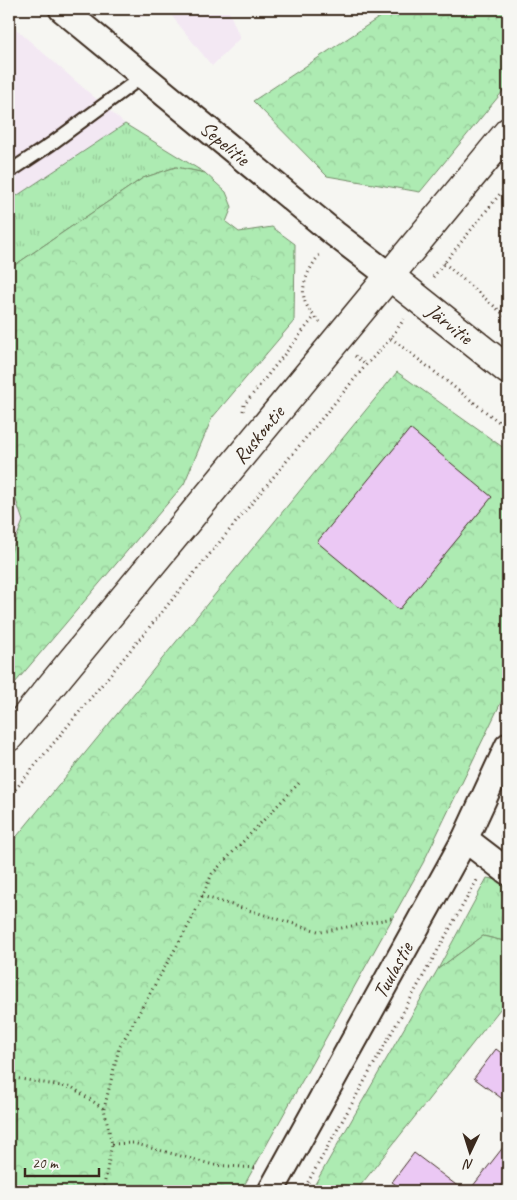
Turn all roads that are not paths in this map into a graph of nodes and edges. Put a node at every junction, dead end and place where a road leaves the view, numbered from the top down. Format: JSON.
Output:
{"nodes":[{"id":1,"x":62,"y":9,"type":"edge"},
{"id":2,"x":143,"y":76,"type":"junction"},
{"id":3,"x":508,"y":132,"type":"edge"},
{"id":4,"x":9,"y":172,"type":"edge"},
{"id":5,"x":391,"y":277,"type":"junction"},
{"id":6,"x":508,"y":370,"type":"edge"},
{"id":7,"x":9,"y":737,"type":"edge"},
{"id":8,"x":508,"y":746,"type":"edge"},
{"id":9,"x":465,"y":839,"type":"junction"},
{"id":10,"x":499,"y":865,"type":"edge"},
{"id":11,"x":271,"y":1191,"type":"edge"}],
"edges":[{"from":1,"to":2,"type":"street","name":"Sepelitie"},
{"from":2,"to":4,"type":"lane"},
{"from":2,"to":5,"type":"street","name":"Sepelitie"},
{"from":3,"to":5,"type":"main road","name":"Ruskontie"},
{"from":5,"to":6,"type":"main road","name":"Järvitie"},
{"from":5,"to":7,"type":"main road","name":"Ruskontie"},
{"from":8,"to":9,"type":"street","name":"Tuulastie"},
{"from":9,"to":10,"type":"street"},
{"from":9,"to":11,"type":"street","name":"Tuulastie"}]}
